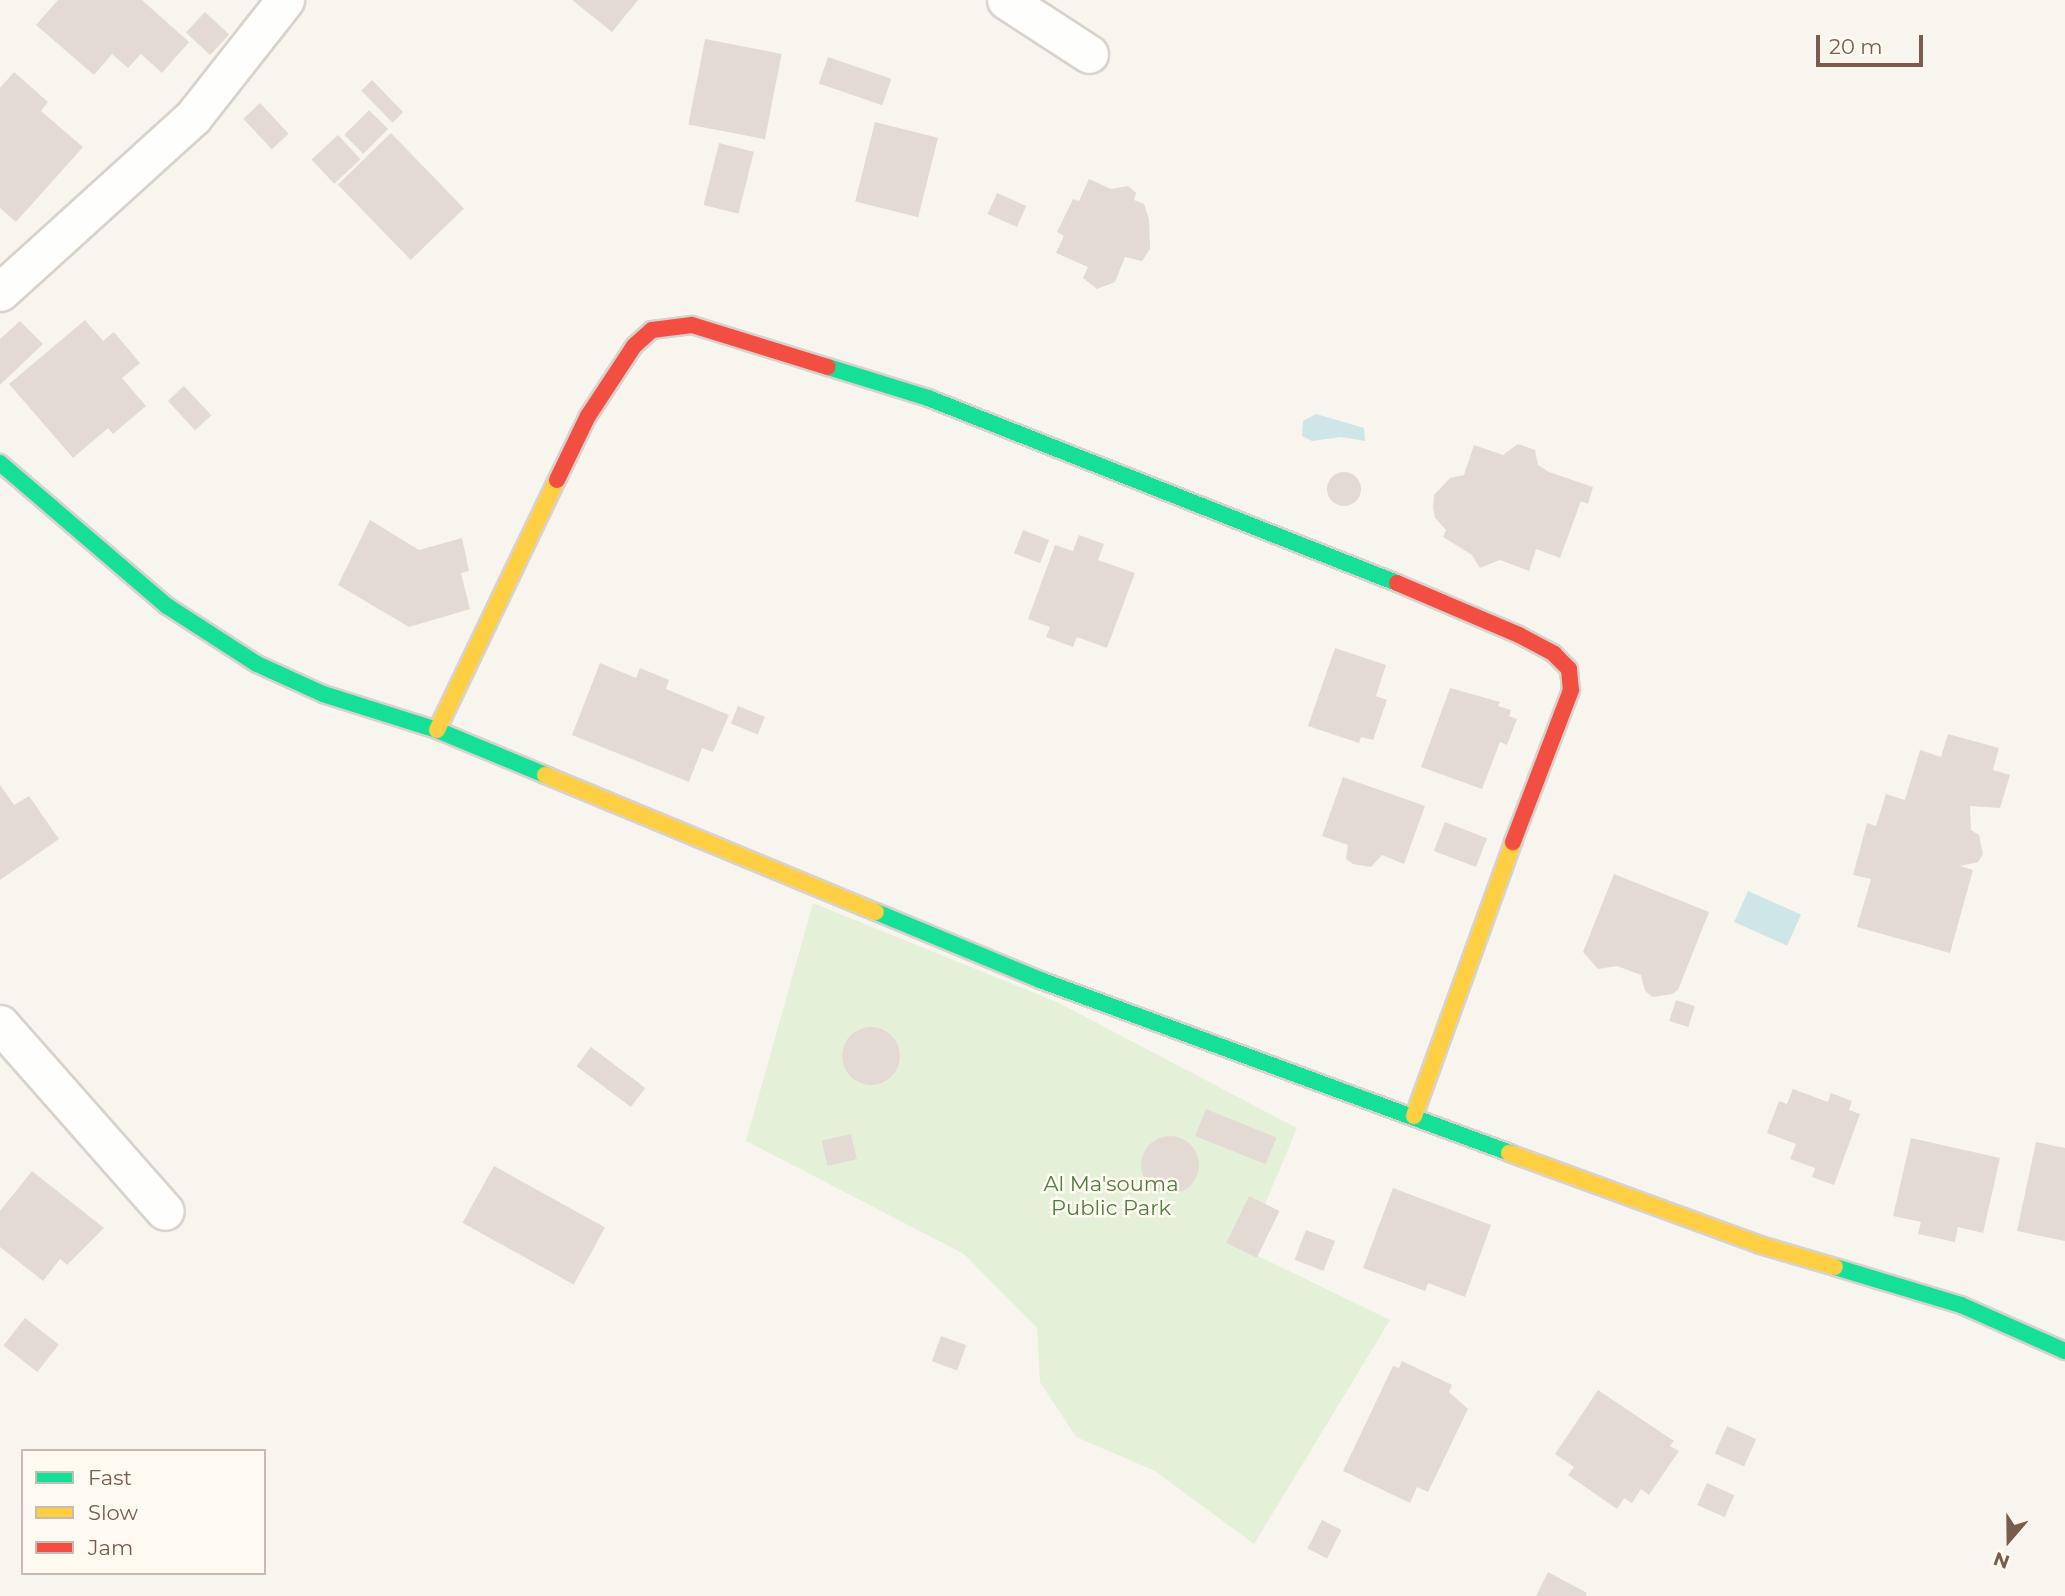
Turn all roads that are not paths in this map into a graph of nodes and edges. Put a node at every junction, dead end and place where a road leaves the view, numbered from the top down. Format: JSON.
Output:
{"nodes":[{"id":1,"x":285,"y":0,"type":"edge"},
{"id":2,"x":1006,"y":0,"type":"edge"},
{"id":3,"x":1089,"y":54,"type":"dead end"},
{"id":4,"x":0,"y":292,"type":"edge"},
{"id":5,"x":0,"y":463,"type":"edge"},
{"id":6,"x":437,"y":730,"type":"junction"},
{"id":7,"x":0,"y":1024,"type":"edge"},
{"id":8,"x":1414,"y":1115,"type":"junction"},
{"id":9,"x":166,"y":1211,"type":"dead end"},
{"id":10,"x":2065,"y":1351,"type":"edge"}],
"edges":[{"from":1,"to":4,"type":"street"},
{"from":2,"to":3,"type":"street"},
{"from":5,"to":6,"type":"street"},
{"from":6,"to":8,"type":"street"},
{"from":6,"to":8,"type":"street"},
{"from":7,"to":9,"type":"street"},
{"from":8,"to":10,"type":"street"}]}
